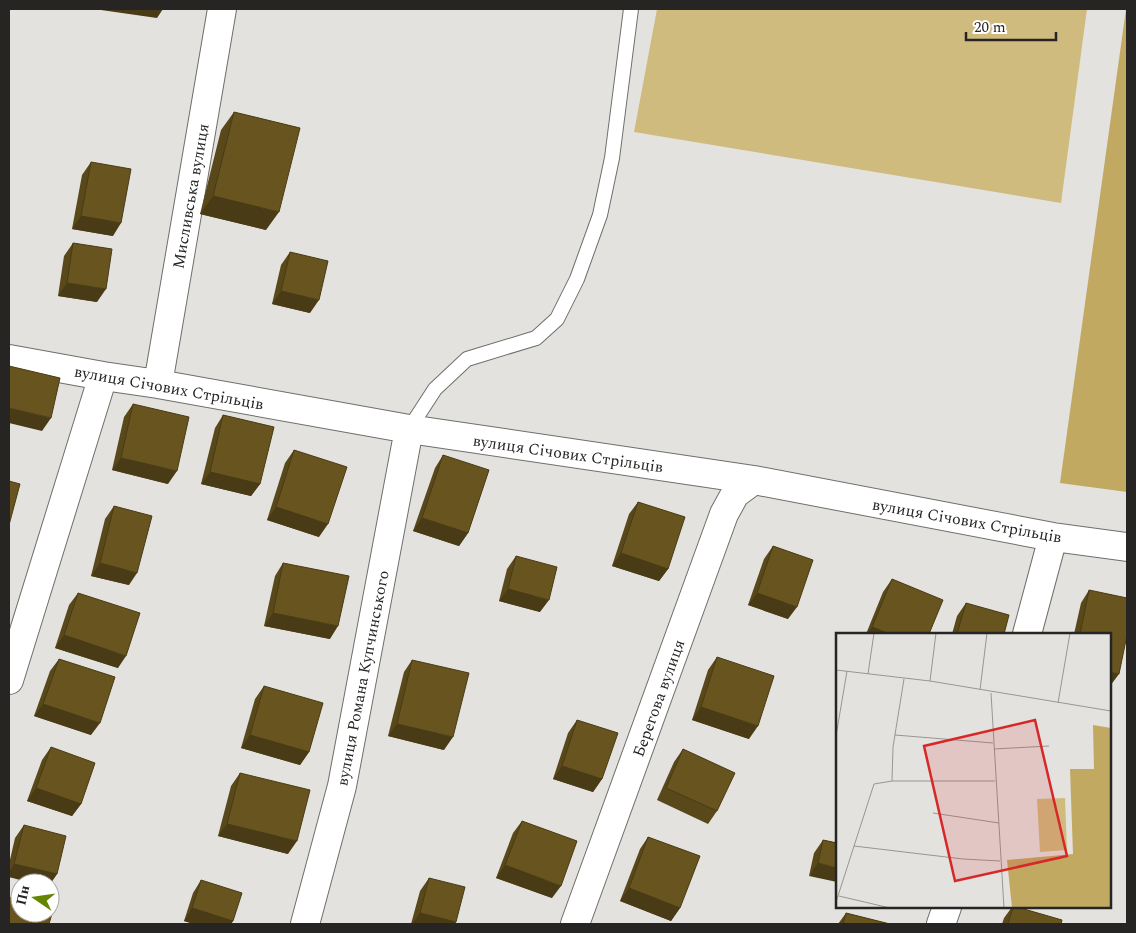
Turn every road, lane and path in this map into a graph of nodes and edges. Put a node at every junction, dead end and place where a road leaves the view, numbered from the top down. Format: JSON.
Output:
{"nodes":[{"id":1,"x":222,"y":9,"type":"edge"},
{"id":2,"x":631,"y":9,"type":"edge"},
{"id":3,"x":9,"y":359,"type":"edge"},
{"id":4,"x":103,"y":376,"type":"junction"},
{"id":5,"x":158,"y":384,"type":"junction"},
{"id":6,"x":409,"y":429,"type":"junction"},
{"id":7,"x":754,"y":480,"type":"junction"},
{"id":8,"x":1053,"y":537,"type":"junction"},
{"id":9,"x":1127,"y":547,"type":"edge"},
{"id":10,"x":1027,"y":633,"type":"edge"},
{"id":11,"x":9,"y":680,"type":"edge"},
{"id":12,"x":947,"y":908,"type":"edge"},
{"id":13,"x":305,"y":924,"type":"edge"},
{"id":14,"x":575,"y":924,"type":"edge"},
{"id":15,"x":941,"y":924,"type":"edge"}],
"edges":[{"from":1,"to":5,"type":"street","name":"Мисливська вулиця"},
{"from":2,"to":6,"type":"lane"},
{"from":3,"to":4,"type":"street","name":"вулиця Січових Стрільців"},
{"from":4,"to":5,"type":"street","name":"вулиця Січових Стрільців"},
{"from":4,"to":11,"type":"street"},
{"from":5,"to":6,"type":"street","name":"вулиця Січових Стрільців"},
{"from":6,"to":7,"type":"street","name":"вулиця Січових Стрільців"},
{"from":6,"to":13,"type":"street","name":"вулиця Романа Купчинського"},
{"from":7,"to":8,"type":"street","name":"вулиця Січових Стрільців"},
{"from":7,"to":14,"type":"street","name":"Берегова вулиця"},
{"from":8,"to":9,"type":"street","name":"вулиця Січових Стрільців"},
{"from":8,"to":10,"type":"street"},
{"from":12,"to":15,"type":"street"}]}
